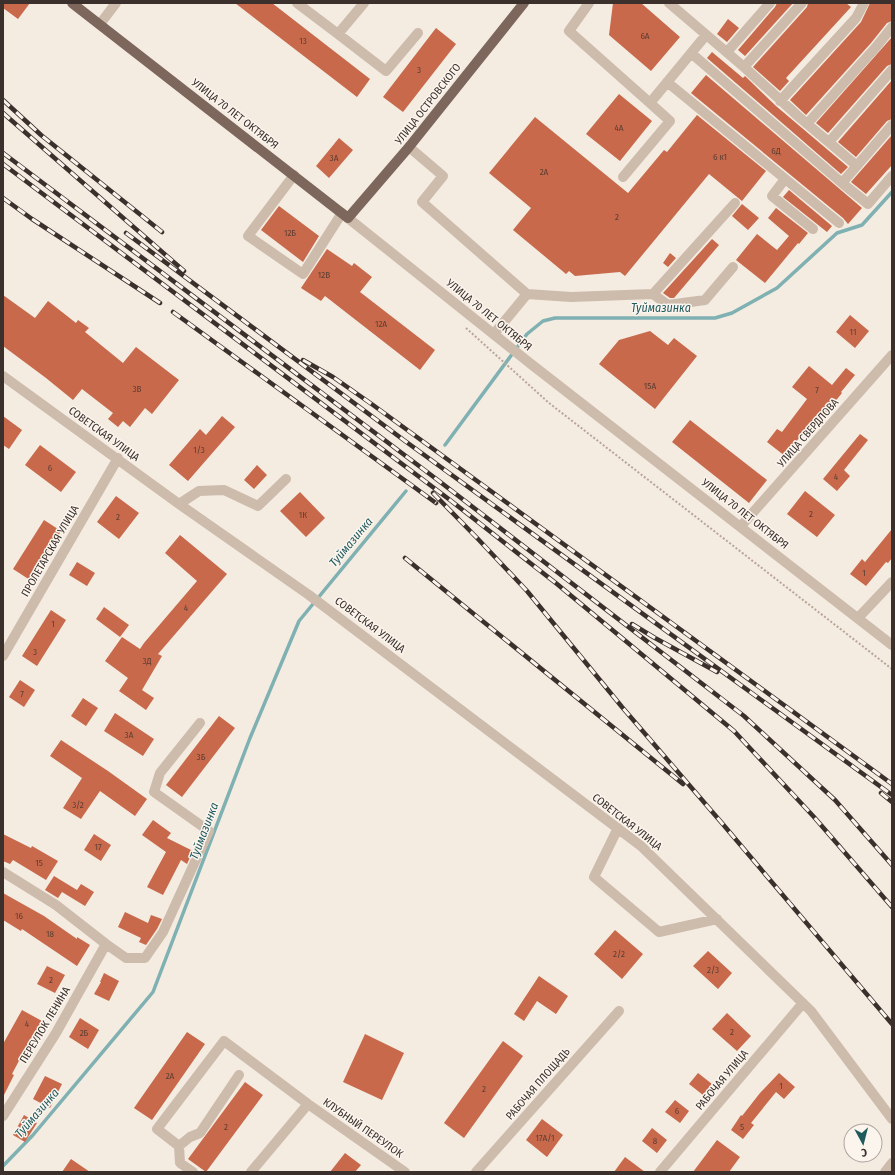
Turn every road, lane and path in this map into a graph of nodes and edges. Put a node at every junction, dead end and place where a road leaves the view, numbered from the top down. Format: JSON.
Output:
{"nodes":[{"id":1,"x":72,"y":3,"type":"edge"},
{"id":2,"x":116,"y":3,"type":"edge"},
{"id":3,"x":297,"y":3,"type":"edge"},
{"id":4,"x":364,"y":3,"type":"edge"},
{"id":5,"x":524,"y":3,"type":"edge"},
{"id":6,"x":589,"y":3,"type":"edge"},
{"id":7,"x":669,"y":3,"type":"edge"},
{"id":8,"x":770,"y":3,"type":"edge"},
{"id":9,"x":802,"y":3,"type":"edge"},
{"id":10,"x":864,"y":3,"type":"edge"},
{"id":11,"x":100,"y":24,"type":"junction"},
{"id":12,"x":892,"y":27,"type":"edge"},
{"id":13,"x":418,"y":33,"type":"dead end"},
{"id":14,"x":338,"y":34,"type":"junction"},
{"id":15,"x":706,"y":35,"type":"junction"},
{"id":16,"x":727,"y":52,"type":"junction"},
{"id":17,"x":691,"y":54,"type":"junction"},
{"id":18,"x":744,"y":67,"type":"junction"},
{"id":19,"x":892,"y":70,"type":"edge"},
{"id":20,"x":667,"y":82,"type":"junction"},
{"id":21,"x":780,"y":101,"type":"junction"},
{"id":22,"x":650,"y":103,"type":"junction"},
{"id":23,"x":807,"y":124,"type":"junction"},
{"id":24,"x":892,"y":125,"type":"edge"},
{"id":25,"x":829,"y":142,"type":"junction"},
{"id":26,"x":409,"y":147,"type":"junction"},
{"id":27,"x":857,"y":166,"type":"junction"},
{"id":28,"x":294,"y":175,"type":"junction"},
{"id":29,"x":892,"y":176,"type":"edge"},
{"id":30,"x":623,"y":177,"type":"dead end"},
{"id":31,"x":785,"y":179,"type":"junction"},
{"id":32,"x":842,"y":183,"type":"junction"},
{"id":33,"x":735,"y":203,"type":"dead end"},
{"id":34,"x":345,"y":215,"type":"junction"},
{"id":35,"x":839,"y":223,"type":"dead end"},
{"id":36,"x":813,"y":229,"type":"dead end"},
{"id":37,"x":733,"y":268,"type":"dead end"},
{"id":38,"x":527,"y":294,"type":"junction"},
{"id":39,"x":652,"y":294,"type":"junction"},
{"id":40,"x":466,"y":328,"type":"dead end"},
{"id":41,"x":494,"y":334,"type":"junction"},
{"id":42,"x":892,"y":355,"type":"edge"},
{"id":43,"x":3,"y":376,"type":"edge"},
{"id":44,"x":118,"y":458,"type":"junction"},
{"id":45,"x":286,"y":479,"type":"dead end"},
{"id":46,"x":180,"y":504,"type":"junction"},
{"id":47,"x":741,"y":526,"type":"junction"},
{"id":48,"x":892,"y":582,"type":"edge"},
{"id":49,"x":858,"y":618,"type":"junction"},
{"id":50,"x":892,"y":645,"type":"edge"},
{"id":51,"x":3,"y":656,"type":"edge"},
{"id":52,"x":892,"y":669,"type":"edge"},
{"id":53,"x":200,"y":723,"type":"dead end"},
{"id":54,"x":618,"y":828,"type":"junction"},
{"id":55,"x":3,"y":872,"type":"edge"},
{"id":56,"x":717,"y":920,"type":"junction"},
{"id":57,"x":106,"y":944,"type":"junction"},
{"id":58,"x":803,"y":1003,"type":"junction"},
{"id":59,"x":618,"y":1011,"type":"dead end"},
{"id":60,"x":239,"y":1075,"type":"dead end"},
{"id":61,"x":308,"y":1104,"type":"junction"},
{"id":62,"x":3,"y":1116,"type":"edge"},
{"id":63,"x":892,"y":1119,"type":"edge"},
{"id":64,"x":179,"y":1146,"type":"junction"},
{"id":65,"x":892,"y":1163,"type":"edge"},
{"id":66,"x":193,"y":1172,"type":"edge"},
{"id":67,"x":251,"y":1172,"type":"edge"},
{"id":68,"x":405,"y":1172,"type":"edge"},
{"id":69,"x":476,"y":1172,"type":"edge"},
{"id":70,"x":660,"y":1172,"type":"edge"},
{"id":71,"x":885,"y":1172,"type":"edge"}],
"edges":[{"from":1,"to":11,"type":"main road","name":"УЛИЦА 70 ЛЕТ ОКТЯБРЯ"},
{"from":2,"to":11,"type":"street"},
{"from":3,"to":14,"type":"street"},
{"from":4,"to":14,"type":"street"},
{"from":5,"to":26,"type":"main road","name":"УЛИЦА ОСТРОВСКОГО"},
{"from":6,"to":22,"type":"street"},
{"from":7,"to":15,"type":"street"},
{"from":8,"to":16,"type":"street"},
{"from":9,"to":18,"type":"street"},
{"from":10,"to":21,"type":"street"},
{"from":11,"to":28,"type":"main road","name":"УЛИЦА 70 ЛЕТ ОКТЯБРЯ"},
{"from":12,"to":23,"type":"street"},
{"from":13,"to":14,"type":"street"},
{"from":15,"to":16,"type":"street"},
{"from":15,"to":17,"type":"street"},
{"from":16,"to":18,"type":"street"},
{"from":17,"to":20,"type":"street"},
{"from":17,"to":32,"type":"street"},
{"from":18,"to":21,"type":"street"},
{"from":19,"to":25,"type":"street"},
{"from":20,"to":22,"type":"street"},
{"from":20,"to":31,"type":"street"},
{"from":21,"to":23,"type":"street"},
{"from":22,"to":30,"type":"street"},
{"from":23,"to":25,"type":"street"},
{"from":24,"to":27,"type":"street"},
{"from":25,"to":27,"type":"street"},
{"from":26,"to":34,"type":"main road","name":"УЛИЦА ОСТРОВСКОГО"},
{"from":26,"to":38,"type":"street"},
{"from":27,"to":32,"type":"street"},
{"from":28,"to":34,"type":"main road","name":"УЛИЦА 70 ЛЕТ ОКТЯБРЯ"},
{"from":28,"to":34,"type":"street"},
{"from":29,"to":32,"type":"street"},
{"from":31,"to":35,"type":"street"},
{"from":31,"to":36,"type":"street"},
{"from":33,"to":39,"type":"street"},
{"from":34,"to":41,"type":"street","name":"УЛИЦА 70 ЛЕТ ОКТЯБРЯ"},
{"from":37,"to":39,"type":"street"},
{"from":38,"to":39,"type":"street"},
{"from":38,"to":41,"type":"street"},
{"from":40,"to":52,"type":"path"},
{"from":41,"to":47,"type":"street","name":"УЛИЦА 70 ЛЕТ ОКТЯБРЯ"},
{"from":42,"to":47,"type":"street","name":"УЛИЦА СВЕРДЛОВА"},
{"from":43,"to":44,"type":"street","name":"СОВЕТСКАЯ УЛИЦА"},
{"from":44,"to":46,"type":"street","name":"СОВЕТСКАЯ УЛИЦА"},
{"from":44,"to":51,"type":"street","name":"ПРОЛЕТАРСКАЯ УЛИЦА"},
{"from":45,"to":46,"type":"street"},
{"from":46,"to":54,"type":"street","name":"СОВЕТСКАЯ УЛИЦА"},
{"from":47,"to":49,"type":"street","name":"УЛИЦА 70 ЛЕТ ОКТЯБРЯ"},
{"from":48,"to":49,"type":"street"},
{"from":49,"to":50,"type":"street","name":"УЛИЦА 70 ЛЕТ ОКТЯБРЯ"},
{"from":53,"to":57,"type":"street"},
{"from":54,"to":56,"type":"street","name":"СОВЕТСКАЯ УЛИЦА"},
{"from":54,"to":56,"type":"street"},
{"from":55,"to":57,"type":"street"},
{"from":56,"to":58,"type":"street","name":"СОВЕТСКАЯ УЛИЦА"},
{"from":57,"to":62,"type":"street","name":"ПЕРЕУЛОК ЛЕНИНА"},
{"from":58,"to":63,"type":"street","name":"СОВЕТСКАЯ УЛИЦА"},
{"from":58,"to":70,"type":"street","name":"РАБОЧАЯ УЛИЦА"},
{"from":59,"to":69,"type":"street","name":"РАБОЧАЯ ПЛОЩАДЬ"},
{"from":60,"to":64,"type":"street"},
{"from":61,"to":64,"type":"street","name":"КЛУБНЫЙ ПЕРЕУЛОК"},
{"from":61,"to":67,"type":"street"},
{"from":61,"to":68,"type":"street","name":"КЛУБНЫЙ ПЕРЕУЛОК"},
{"from":64,"to":66,"type":"street"},
{"from":65,"to":71,"type":"street"}]}
